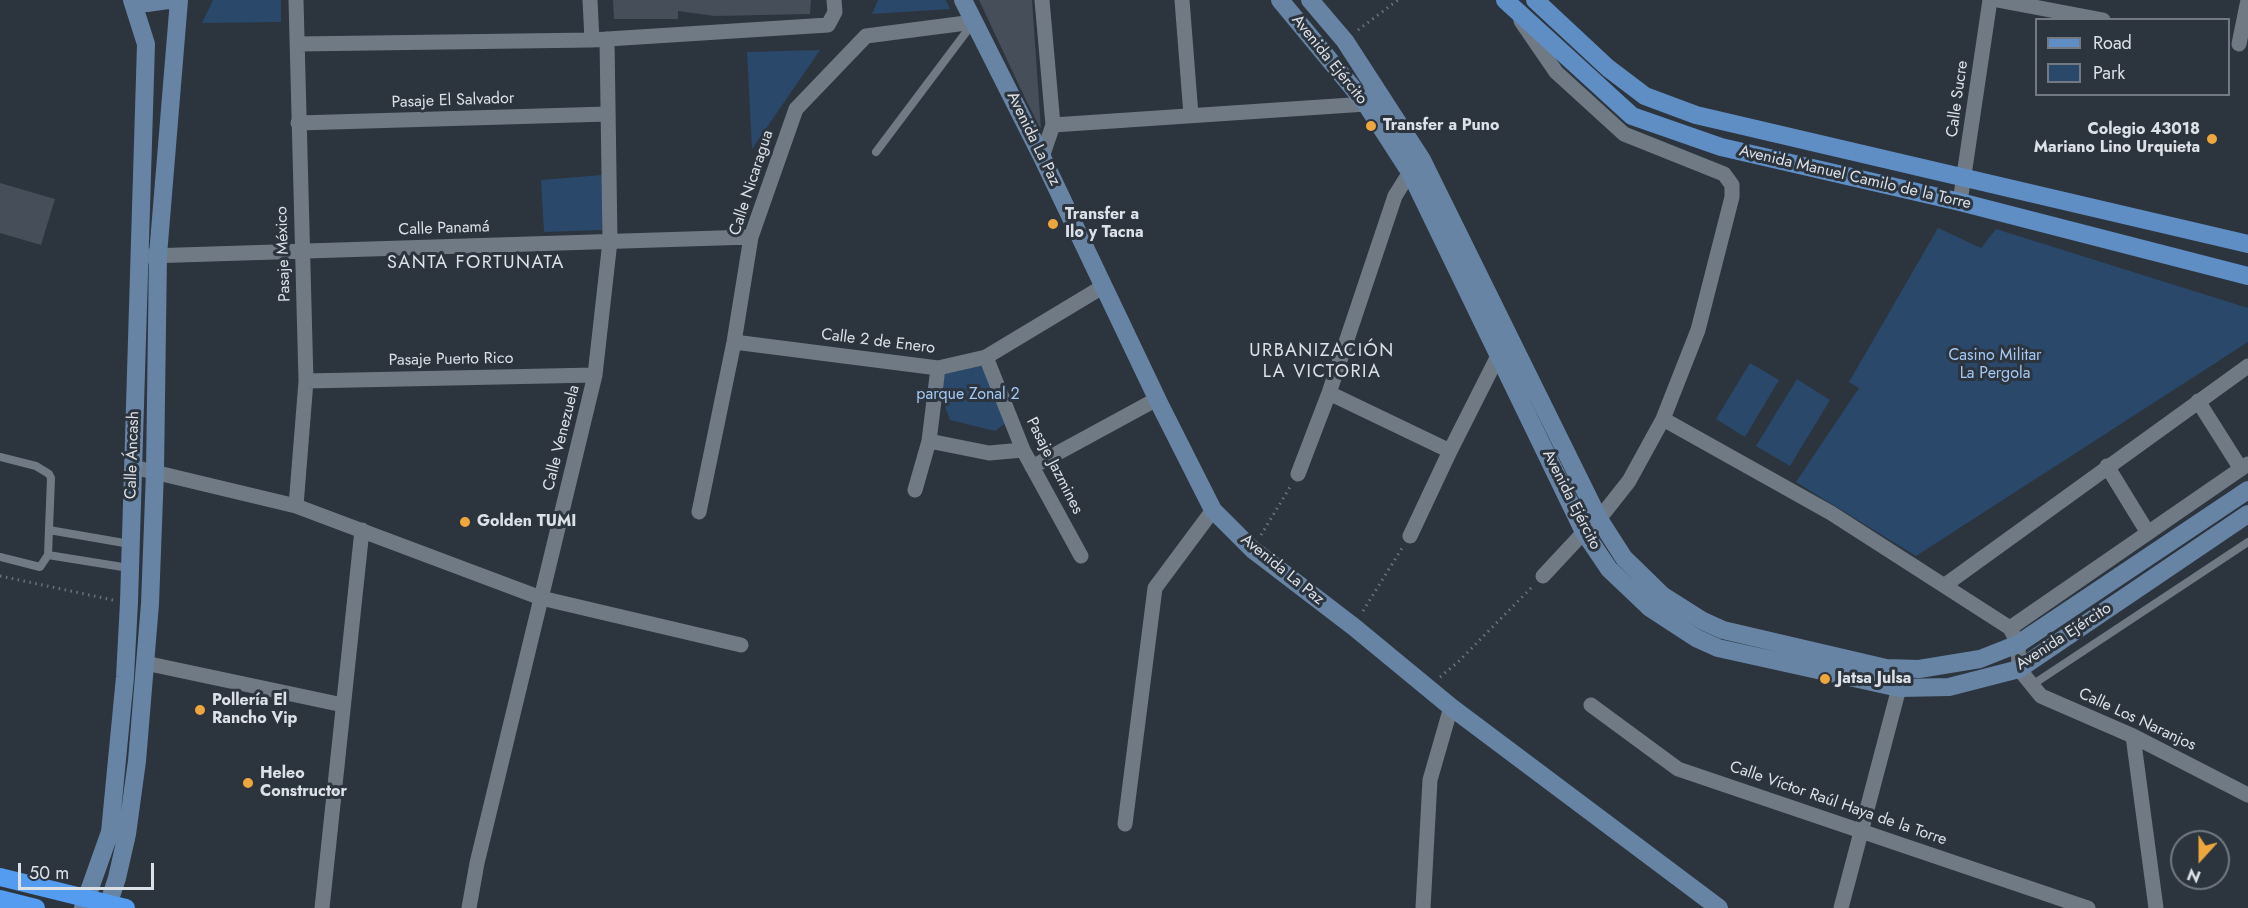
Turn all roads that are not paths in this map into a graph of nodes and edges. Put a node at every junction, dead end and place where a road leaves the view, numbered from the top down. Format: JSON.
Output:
{"nodes":[{"id":1,"x":133,"y":0,"type":"edge"},
{"id":2,"x":168,"y":0,"type":"edge"},
{"id":3,"x":178,"y":0,"type":"edge"},
{"id":4,"x":296,"y":0,"type":"edge"},
{"id":5,"x":590,"y":0,"type":"edge"},
{"id":6,"x":834,"y":0,"type":"edge"},
{"id":7,"x":963,"y":0,"type":"edge"},
{"id":8,"x":1042,"y":0,"type":"edge"},
{"id":9,"x":1182,"y":0,"type":"edge"},
{"id":10,"x":1280,"y":0,"type":"edge"},
{"id":11,"x":1310,"y":0,"type":"edge"},
{"id":12,"x":1535,"y":0,"type":"edge"},
{"id":13,"x":1990,"y":0,"type":"edge"},
{"id":14,"x":1998,"y":0,"type":"edge"},
{"id":15,"x":2248,"y":0,"type":"edge"},
{"id":16,"x":1508,"y":3,"type":"edge"},
{"id":17,"x":2092,"y":18,"type":"edge"},
{"id":18,"x":974,"y":22,"type":"junction"},
{"id":19,"x":600,"y":39,"type":"junction"},
{"id":20,"x":297,"y":44,"type":"junction"},
{"id":21,"x":2239,"y":44,"type":"edge"},
{"id":22,"x":1366,"y":104,"type":"junction"},
{"id":23,"x":608,"y":114,"type":"junction"},
{"id":24,"x":1191,"y":115,"type":"junction"},
{"id":25,"x":298,"y":123,"type":"junction"},
{"id":26,"x":1053,"y":125,"type":"junction"},
{"id":27,"x":876,"y":152,"type":"dead end"},
{"id":28,"x":1042,"y":157,"type":"junction"},
{"id":29,"x":1416,"y":166,"type":"junction"},
{"id":30,"x":1964,"y":179,"type":"junction"},
{"id":31,"x":1960,"y":202,"type":"junction"},
{"id":32,"x":751,"y":237,"type":"junction"},
{"id":33,"x":610,"y":241,"type":"junction"},
{"id":34,"x":2248,"y":244,"type":"edge"},
{"id":35,"x":302,"y":252,"type":"junction"},
{"id":36,"x":158,"y":255,"type":"junction"},
{"id":37,"x":139,"y":257,"type":"junction"},
{"id":38,"x":2248,"y":276,"type":"edge"},
{"id":39,"x":1104,"y":286,"type":"junction"},
{"id":40,"x":735,"y":342,"type":"junction"},
{"id":41,"x":1505,"y":348,"type":"junction"},
{"id":42,"x":986,"y":357,"type":"junction"},
{"id":43,"x":938,"y":368,"type":"junction"},
{"id":44,"x":2247,"y":370,"type":"edge"},
{"id":45,"x":595,"y":375,"type":"junction"},
{"id":46,"x":306,"y":381,"type":"junction"},
{"id":47,"x":1329,"y":393,"type":"junction"},
{"id":48,"x":1157,"y":399,"type":"junction"},
{"id":49,"x":2198,"y":401,"type":"junction"},
{"id":50,"x":1663,"y":419,"type":"junction"},
{"id":51,"x":929,"y":441,"type":"junction"},
{"id":52,"x":1023,"y":450,"type":"junction"},
{"id":53,"x":1450,"y":451,"type":"junction"},
{"id":54,"x":0,"y":457,"type":"edge"},
{"id":55,"x":2107,"y":466,"type":"junction"},
{"id":56,"x":133,"y":467,"type":"junction"},
{"id":57,"x":1032,"y":467,"type":"junction"},
{"id":58,"x":2245,"y":467,"type":"edge"},
{"id":59,"x":155,"y":471,"type":"junction"},
{"id":60,"x":1298,"y":474,"type":"road end"},
{"id":61,"x":915,"y":490,"type":"dead end"},
{"id":62,"x":2248,"y":490,"type":"edge"},
{"id":63,"x":297,"y":506,"type":"junction"},
{"id":64,"x":1213,"y":510,"type":"junction"},
{"id":65,"x":699,"y":512,"type":"dead end"},
{"id":66,"x":2248,"y":514,"type":"edge"},
{"id":67,"x":1599,"y":519,"type":"junction"},
{"id":68,"x":49,"y":530,"type":"junction"},
{"id":69,"x":362,"y":530,"type":"junction"},
{"id":70,"x":1584,"y":532,"type":"junction"},
{"id":71,"x":2148,"y":533,"type":"junction"},
{"id":72,"x":1410,"y":536,"type":"road end"},
{"id":73,"x":2248,"y":542,"type":"edge"},
{"id":74,"x":130,"y":544,"type":"junction"},
{"id":75,"x":48,"y":555,"type":"junction"},
{"id":76,"x":1081,"y":556,"type":"dead end"},
{"id":77,"x":0,"y":557,"type":"edge"},
{"id":78,"x":130,"y":568,"type":"junction"},
{"id":79,"x":1543,"y":576,"type":"road end"},
{"id":80,"x":1945,"y":585,"type":"junction"},
{"id":81,"x":541,"y":598,"type":"junction"},
{"id":82,"x":1723,"y":630,"type":"junction"},
{"id":83,"x":2014,"y":636,"type":"junction"},
{"id":84,"x":741,"y":645,"type":"dead end"},
{"id":85,"x":1718,"y":648,"type":"junction"},
{"id":86,"x":146,"y":663,"type":"junction"},
{"id":87,"x":2019,"y":669,"type":"junction"},
{"id":88,"x":2032,"y":685,"type":"junction"},
{"id":89,"x":1899,"y":688,"type":"junction"},
{"id":90,"x":343,"y":705,"type":"junction"},
{"id":91,"x":1591,"y":705,"type":"dead end"},
{"id":92,"x":1451,"y":707,"type":"junction"},
{"id":93,"x":2133,"y":736,"type":"junction"},
{"id":94,"x":2248,"y":795,"type":"edge"},
{"id":95,"x":1125,"y":824,"type":"dead end"},
{"id":96,"x":1860,"y":830,"type":"junction"},
{"id":97,"x":0,"y":877,"type":"edge"},
{"id":98,"x":0,"y":900,"type":"edge"},
{"id":99,"x":86,"y":903,"type":"edge"},
{"id":100,"x":114,"y":907,"type":"edge"},
{"id":101,"x":36,"y":908,"type":"edge"},
{"id":102,"x":322,"y":908,"type":"edge"},
{"id":103,"x":469,"y":908,"type":"edge"},
{"id":104,"x":1423,"y":908,"type":"edge"},
{"id":105,"x":1719,"y":908,"type":"edge"},
{"id":106,"x":1840,"y":908,"type":"edge"},
{"id":107,"x":2088,"y":908,"type":"edge"},
{"id":108,"x":2157,"y":908,"type":"edge"}],
"edges":[{"from":1,"to":2,"type":"main road"},
{"from":1,"to":37,"type":"main road","name":"Calle Áncash"},
{"from":3,"to":36,"type":"main road","name":"Calle Áncash"},
{"from":4,"to":20,"type":"street","name":"Pasaje México"},
{"from":5,"to":19,"type":"street","name":"Calle Venezuela"},
{"from":6,"to":19,"type":"street"},
{"from":7,"to":18,"type":"main road","name":"Avenida La Paz"},
{"from":8,"to":26,"type":"street"},
{"from":9,"to":24,"type":"street"},
{"from":10,"to":22,"type":"main road","name":"Avenida Ejército"},
{"from":11,"to":29,"type":"main road","name":"Avenida Ejército"},
{"from":12,"to":30,"type":"main road","name":"Avenida Manuel Camilo de la Torre"},
{"from":13,"to":30,"type":"street","name":"Calle Sucre"},
{"from":14,"to":17,"type":"street"},
{"from":15,"to":21,"type":"street"},
{"from":16,"to":31,"type":"main road","name":"Avenida Manuel Camilo de la Torre"},
{"from":16,"to":50,"type":"street"},
{"from":18,"to":27,"type":"lane"},
{"from":18,"to":28,"type":"main road","name":"Avenida La Paz"},
{"from":18,"to":32,"type":"street","name":"Calle Nicaragua"},
{"from":19,"to":20,"type":"street"},
{"from":19,"to":23,"type":"street","name":"Calle Venezuela"},
{"from":20,"to":25,"type":"street","name":"Pasaje México"},
{"from":22,"to":24,"type":"street"},
{"from":22,"to":29,"type":"main road","name":"Avenida Ejército"},
{"from":23,"to":25,"type":"street","name":"Pasaje El Salvador"},
{"from":23,"to":33,"type":"street","name":"Calle Venezuela"},
{"from":24,"to":26,"type":"street"},
{"from":25,"to":35,"type":"street","name":"Pasaje México"},
{"from":26,"to":28,"type":"street"},
{"from":28,"to":39,"type":"main road","name":"Avenida La Paz"},
{"from":29,"to":41,"type":"main road","name":"Avenida Ejército"},
{"from":29,"to":47,"type":"street"},
{"from":30,"to":31,"type":"street","name":"Calle Sucre"},
{"from":30,"to":34,"type":"main road","name":"Avenida Manuel Camilo de la Torre"},
{"from":31,"to":38,"type":"main road","name":"Avenida Manuel Camilo de la Torre"},
{"from":32,"to":33,"type":"street","name":"Calle Panamá"},
{"from":32,"to":40,"type":"street","name":"Calle Nicaragua"},
{"from":33,"to":35,"type":"street","name":"Calle Panamá"},
{"from":33,"to":45,"type":"street","name":"Calle Venezuela"},
{"from":35,"to":36,"type":"street","name":"Calle Panamá"},
{"from":35,"to":46,"type":"street","name":"Pasaje México"},
{"from":36,"to":37,"type":"street","name":"Calle Panamá"},
{"from":36,"to":59,"type":"main road","name":"Calle Áncash"},
{"from":37,"to":56,"type":"main road","name":"Calle Áncash"},
{"from":39,"to":42,"type":"street","name":"Calle 2 de Enero"},
{"from":39,"to":48,"type":"main road","name":"Avenida La Paz"},
{"from":40,"to":43,"type":"street","name":"Calle 2 de Enero"},
{"from":40,"to":65,"type":"street","name":"Calle Nicaragua"},
{"from":41,"to":53,"type":"street"},
{"from":41,"to":67,"type":"main road","name":"Avenida Ejército"},
{"from":41,"to":70,"type":"main road","name":"Avenida Ejército"},
{"from":42,"to":43,"type":"street","name":"Calle 2 de Enero"},
{"from":42,"to":52,"type":"street","name":"Pasaje Jazmines"},
{"from":43,"to":51,"type":"street"},
{"from":44,"to":49,"type":"street"},
{"from":45,"to":46,"type":"street","name":"Pasaje Puerto Rico"},
{"from":45,"to":81,"type":"street","name":"Calle Venezuela"},
{"from":46,"to":63,"type":"street","name":"Pasaje México"},
{"from":47,"to":53,"type":"street"},
{"from":47,"to":60,"type":"street"},
{"from":48,"to":57,"type":"street"},
{"from":48,"to":64,"type":"main road","name":"Avenida La Paz"},
{"from":49,"to":55,"type":"street"},
{"from":49,"to":58,"type":"street"},
{"from":50,"to":67,"type":"street"},
{"from":50,"to":80,"type":"street"},
{"from":51,"to":52,"type":"street"},
{"from":51,"to":61,"type":"street"},
{"from":52,"to":57,"type":"street","name":"Pasaje Jazmines"},
{"from":53,"to":72,"type":"street"},
{"from":54,"to":68,"type":"lane"},
{"from":55,"to":71,"type":"street"},
{"from":55,"to":80,"type":"street"},
{"from":56,"to":59,"type":"street"},
{"from":56,"to":74,"type":"main road","name":"Calle Áncash"},
{"from":57,"to":76,"type":"street","name":"Pasaje Jazmines"},
{"from":58,"to":71,"type":"street"},
{"from":59,"to":63,"type":"street"},
{"from":59,"to":86,"type":"main road","name":"Calle Áncash"},
{"from":62,"to":83,"type":"main road","name":"Avenida Ejército"},
{"from":63,"to":69,"type":"street"},
{"from":64,"to":92,"type":"main road","name":"Avenida La Paz"},
{"from":64,"to":95,"type":"street"},
{"from":66,"to":87,"type":"main road","name":"Avenida Ejército"},
{"from":67,"to":70,"type":"street"},
{"from":67,"to":82,"type":"main road","name":"Avenida Ejército"},
{"from":68,"to":74,"type":"lane"},
{"from":68,"to":75,"type":"lane"},
{"from":69,"to":81,"type":"street"},
{"from":69,"to":90,"type":"street"},
{"from":70,"to":79,"type":"street"},
{"from":70,"to":85,"type":"main road","name":"Avenida Ejército"},
{"from":71,"to":83,"type":"street"},
{"from":73,"to":88,"type":"lane"},
{"from":74,"to":78,"type":"main road","name":"Calle Áncash"},
{"from":75,"to":77,"type":"lane"},
{"from":75,"to":78,"type":"lane"},
{"from":78,"to":99,"type":"main road","name":"Calle Áncash"},
{"from":80,"to":83,"type":"street"},
{"from":81,"to":84,"type":"street"},
{"from":81,"to":103,"type":"street","name":"Calle Venezuela"},
{"from":82,"to":83,"type":"main road","name":"Avenida Ejército"},
{"from":82,"to":85,"type":"main road"},
{"from":83,"to":87,"type":"street"},
{"from":85,"to":89,"type":"main road","name":"Avenida Ejército"},
{"from":86,"to":90,"type":"street"},
{"from":86,"to":100,"type":"main road","name":"Calle Áncash"},
{"from":87,"to":88,"type":"street","name":"Calle Los Naranjos"},
{"from":87,"to":89,"type":"main road","name":"Avenida Ejército"},
{"from":88,"to":93,"type":"street","name":"Calle Los Naranjos"},
{"from":89,"to":96,"type":"street"},
{"from":90,"to":102,"type":"street"},
{"from":91,"to":96,"type":"street","name":"Calle Víctor Raúl Haya de la Torre"},
{"from":92,"to":104,"type":"street"},
{"from":92,"to":105,"type":"main road","name":"Avenida La Paz"},
{"from":93,"to":94,"type":"street","name":"Calle Los Naranjos"},
{"from":93,"to":108,"type":"street"},
{"from":96,"to":106,"type":"street"},
{"from":96,"to":107,"type":"street","name":"Calle Víctor Raúl Haya de la Torre"},
{"from":97,"to":99,"type":"highway"},
{"from":98,"to":101,"type":"highway"},
{"from":99,"to":100,"type":"highway"}]}
